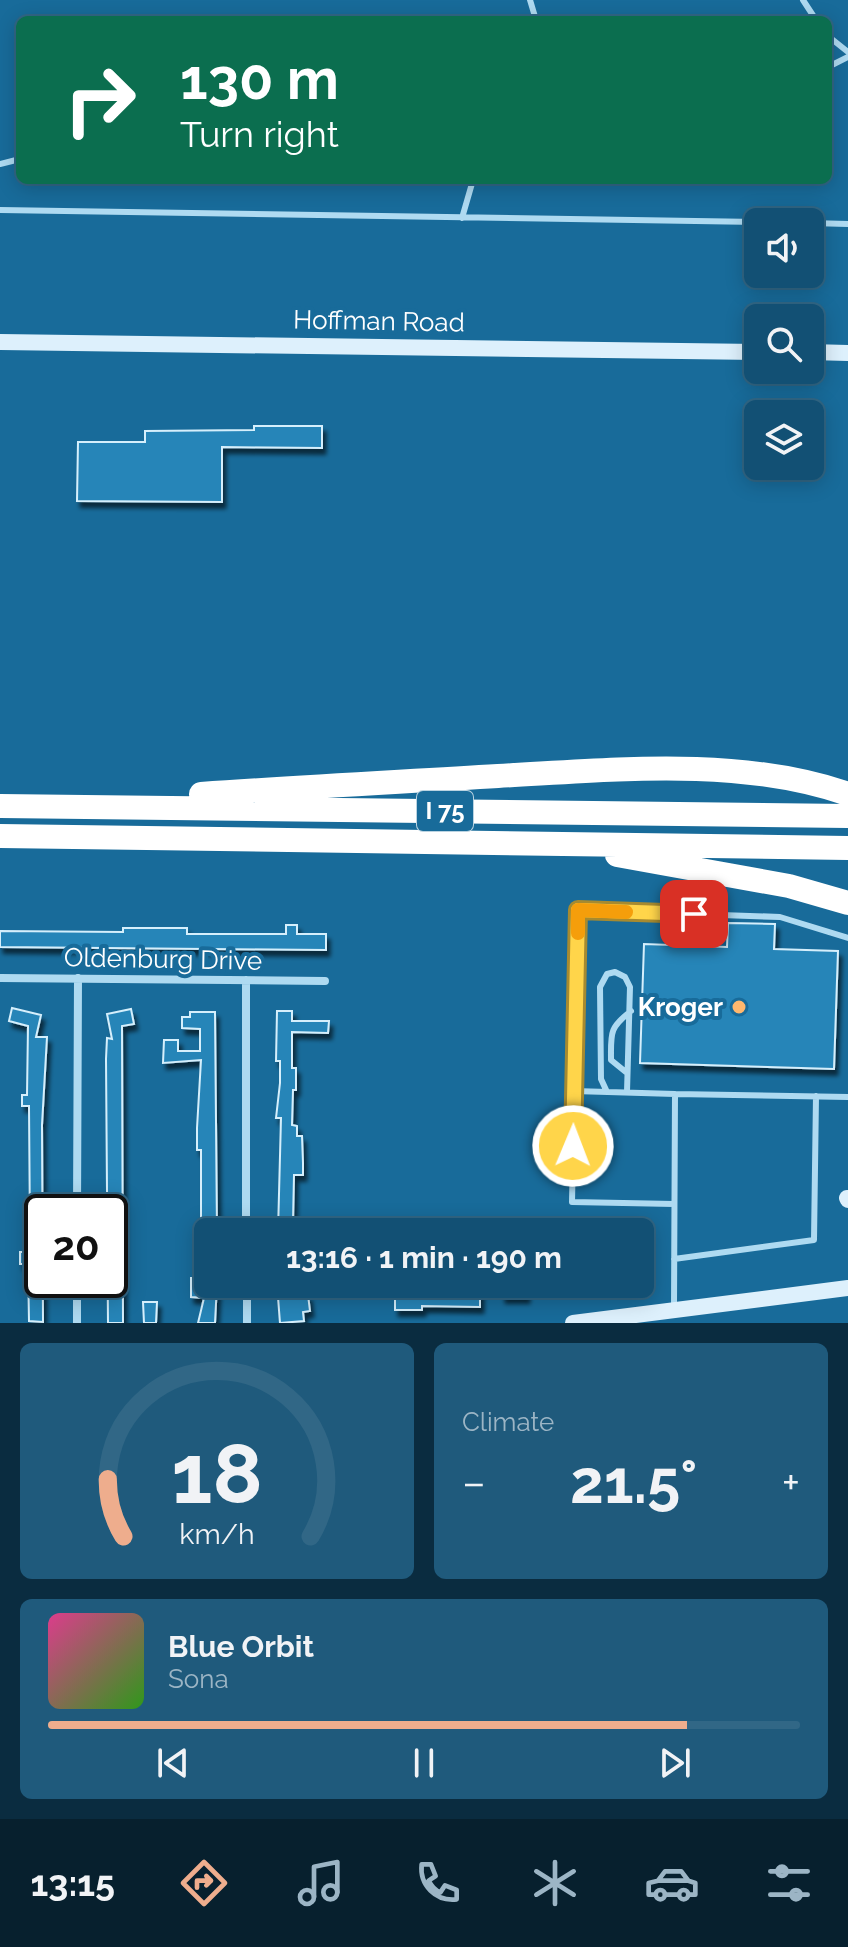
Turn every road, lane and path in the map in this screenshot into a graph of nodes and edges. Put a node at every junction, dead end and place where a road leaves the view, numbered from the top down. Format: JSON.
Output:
{"nodes":[{"id":1,"x":832,"y":40,"type":"edge"},
{"id":2,"x":848,"y":54,"type":"edge"},
{"id":3,"x":472,"y":184,"type":"edge"},
{"id":4,"x":0,"y":210,"type":"edge"},
{"id":5,"x":462,"y":218,"type":"junction"},
{"id":6,"x":744,"y":222,"type":"edge"},
{"id":7,"x":824,"y":223,"type":"edge"},
{"id":8,"x":848,"y":224,"type":"edge"},
{"id":9,"x":0,"y":342,"type":"edge"},
{"id":10,"x":744,"y":352,"type":"edge"},
{"id":11,"x":824,"y":352,"type":"edge"},
{"id":12,"x":848,"y":353,"type":"edge"},
{"id":13,"x":844,"y":793,"type":"edge"},
{"id":14,"x":0,"y":806,"type":"edge"},
{"id":15,"x":43,"y":806,"type":"junction"},
{"id":16,"x":848,"y":816,"type":"edge"},
{"id":17,"x":0,"y":836,"type":"edge"},
{"id":18,"x":560,"y":844,"type":"junction"},
{"id":19,"x":848,"y":848,"type":"edge"},
{"id":20,"x":848,"y":903,"type":"edge"},
{"id":21,"x":848,"y":938,"type":"edge"},
{"id":22,"x":0,"y":978,"type":"edge"},
{"id":23,"x":78,"y":978,"type":"junction"},
{"id":24,"x":246,"y":980,"type":"junction"},
{"id":25,"x":325,"y":981,"type":"dead end"},
{"id":26,"x":631,"y":1011,"type":"junction"},
{"id":27,"x":627,"y":1073,"type":"junction"},
{"id":28,"x":574,"y":1091,"type":"junction"},
{"id":29,"x":607,"y":1092,"type":"junction"},
{"id":30,"x":627,"y":1092,"type":"junction"},
{"id":31,"x":675,"y":1094,"type":"junction"},
{"id":32,"x":816,"y":1096,"type":"junction"},
{"id":33,"x":848,"y":1097,"type":"edge"},
{"id":34,"x":77,"y":1194,"type":"edge"},
{"id":35,"x":674,"y":1204,"type":"junction"},
{"id":36,"x":246,"y":1218,"type":"edge"},
{"id":37,"x":674,"y":1259,"type":"junction"},
{"id":38,"x":848,"y":1288,"type":"edge"},
{"id":39,"x":77,"y":1298,"type":"edge"},
{"id":40,"x":247,"y":1298,"type":"edge"},
{"id":41,"x":674,"y":1311,"type":"junction"},
{"id":42,"x":77,"y":1323,"type":"edge"},
{"id":43,"x":247,"y":1323,"type":"edge"},
{"id":44,"x":573,"y":1323,"type":"edge"}],
"edges":[{"from":1,"to":2,"type":"lane"},
{"from":3,"to":5,"type":"lane"},
{"from":4,"to":5,"type":"lane"},
{"from":5,"to":6,"type":"lane"},
{"from":7,"to":8,"type":"lane"},
{"from":9,"to":10,"type":"street","name":"Hoffman Road"},
{"from":11,"to":12,"type":"street"},
{"from":13,"to":15,"type":"highway"},
{"from":14,"to":15,"type":"highway","number":"I 75"},
{"from":15,"to":16,"type":"highway","number":"I 75"},
{"from":17,"to":18,"type":"highway","number":"I 75"},
{"from":18,"to":19,"type":"highway","number":"I 75"},
{"from":18,"to":20,"type":"highway"},
{"from":21,"to":28,"type":"lane"},
{"from":22,"to":23,"type":"street","name":"Oldenburg Drive"},
{"from":23,"to":24,"type":"street","name":"Oldenburg Drive"},
{"from":23,"to":34,"type":"street"},
{"from":24,"to":25,"type":"street","name":"Oldenburg Drive"},
{"from":24,"to":36,"type":"street"},
{"from":26,"to":27,"type":"lane"},
{"from":26,"to":27,"type":"lane"},
{"from":26,"to":29,"type":"lane"},
{"from":27,"to":30,"type":"lane"},
{"from":28,"to":29,"type":"lane"},
{"from":28,"to":35,"type":"lane"},
{"from":29,"to":30,"type":"lane"},
{"from":30,"to":31,"type":"lane"},
{"from":31,"to":32,"type":"lane"},
{"from":31,"to":35,"type":"lane"},
{"from":32,"to":33,"type":"lane"},
{"from":32,"to":37,"type":"lane"},
{"from":35,"to":37,"type":"lane"},
{"from":37,"to":41,"type":"lane"},
{"from":38,"to":41,"type":"street"},
{"from":39,"to":42,"type":"street"},
{"from":40,"to":43,"type":"street"},
{"from":41,"to":44,"type":"street"}]}
